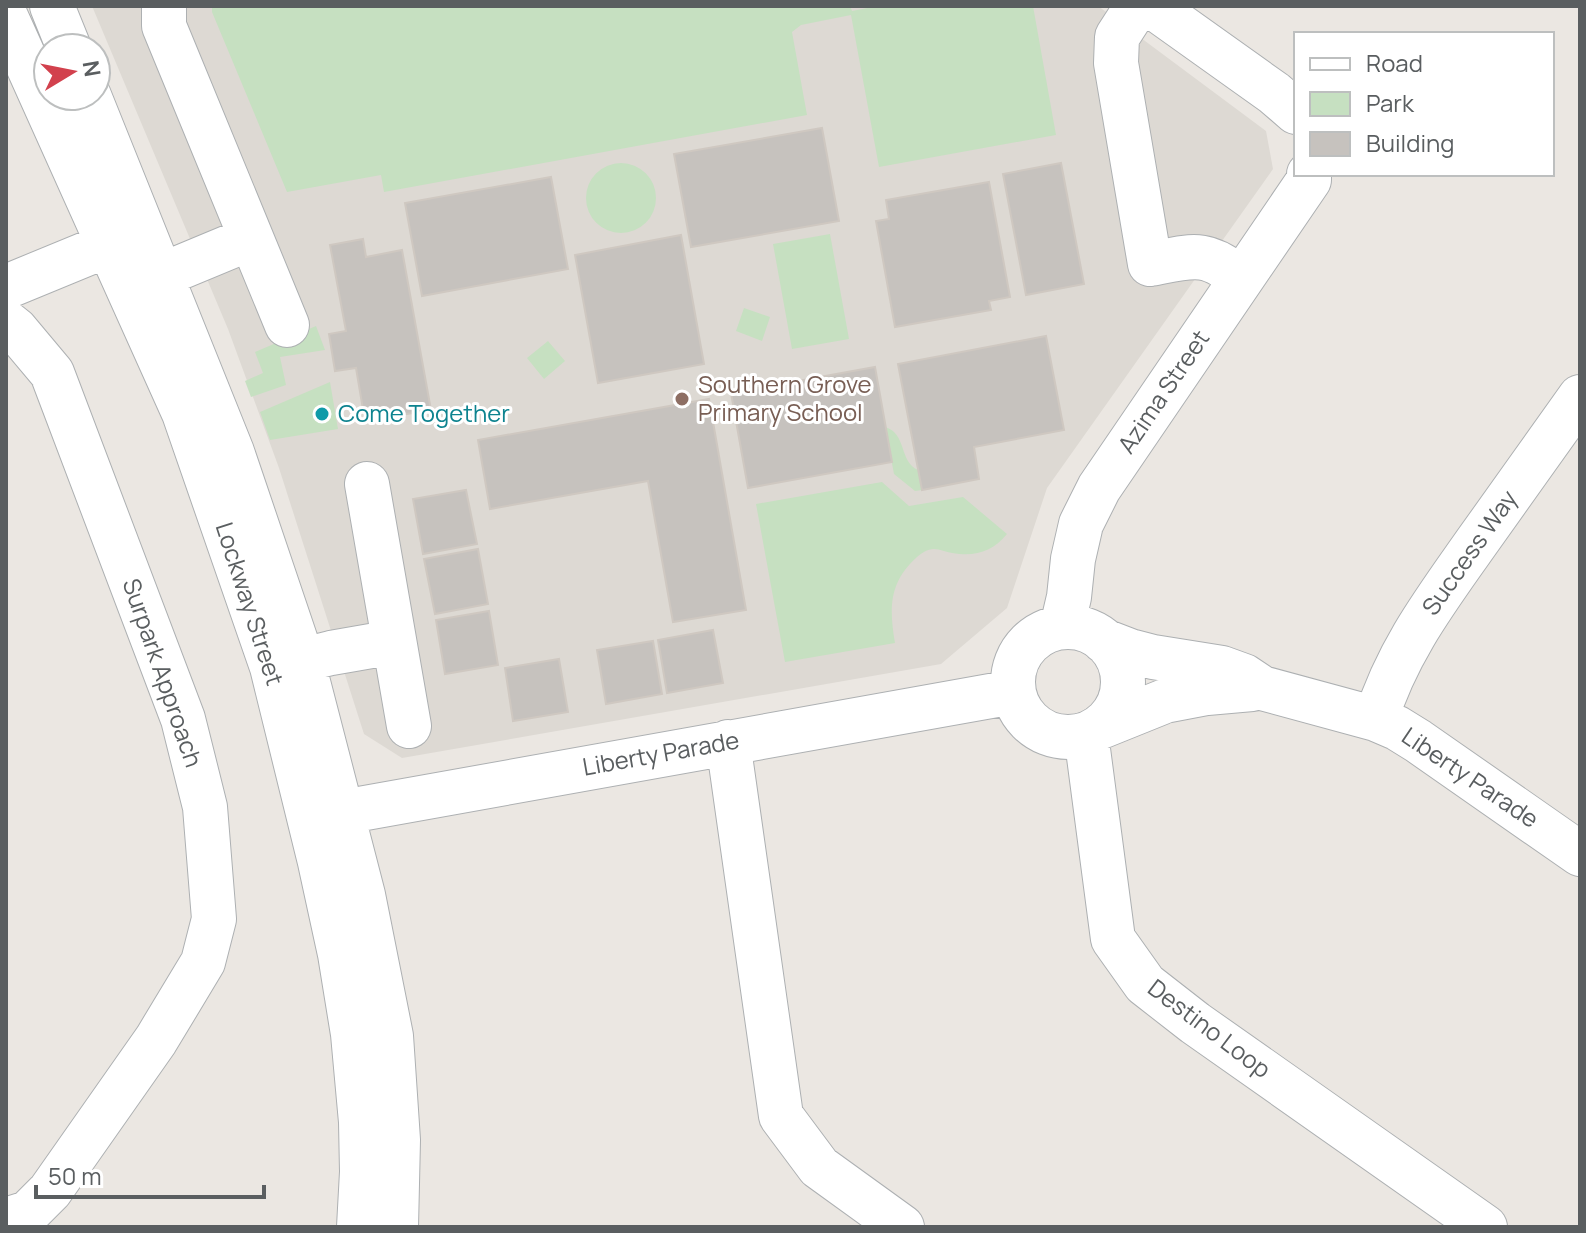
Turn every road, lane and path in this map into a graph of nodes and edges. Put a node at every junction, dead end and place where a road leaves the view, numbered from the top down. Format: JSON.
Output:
{"nodes":[{"id":1,"x":52,"y":6,"type":"edge"},
{"id":2,"x":164,"y":6,"type":"edge"},
{"id":3,"x":1137,"y":6,"type":"edge"},
{"id":4,"x":1152,"y":6,"type":"edge"},
{"id":5,"x":6,"y":17,"type":"edge"},
{"id":6,"x":63,"y":32,"type":"edge"},
{"id":7,"x":1294,"y":110,"type":"edge"},
{"id":8,"x":93,"y":112,"type":"edge"},
{"id":9,"x":1309,"y":176,"type":"edge"},
{"id":10,"x":126,"y":238,"type":"junction"},
{"id":11,"x":251,"y":238,"type":"junction"},
{"id":12,"x":162,"y":275,"type":"junction"},
{"id":13,"x":1241,"y":279,"type":"junction"},
{"id":14,"x":6,"y":287,"type":"edge"},
{"id":15,"x":6,"y":322,"type":"edge"},
{"id":16,"x":287,"y":325,"type":"dead end"},
{"id":17,"x":1580,"y":397,"type":"edge"},
{"id":18,"x":367,"y":484,"type":"dead end"},
{"id":19,"x":1062,"y":627,"type":"junction"},
{"id":20,"x":1104,"y":641,"type":"junction"},
{"id":21,"x":394,"y":642,"type":"junction"},
{"id":22,"x":287,"y":663,"type":"junction"},
{"id":23,"x":1262,"y":688,"type":"junction"},
{"id":24,"x":1013,"y":692,"type":"junction"},
{"id":25,"x":1376,"y":719,"type":"junction"},
{"id":26,"x":409,"y":726,"type":"dead end"},
{"id":27,"x":1092,"y":731,"type":"junction"},
{"id":28,"x":728,"y":742,"type":"junction"},
{"id":29,"x":326,"y":814,"type":"junction"},
{"id":30,"x":1580,"y":854,"type":"edge"},
{"id":31,"x":6,"y":1220,"type":"edge"},
{"id":32,"x":359,"y":1227,"type":"edge"},
{"id":33,"x":396,"y":1227,"type":"edge"},
{"id":34,"x":902,"y":1227,"type":"edge"},
{"id":35,"x":1485,"y":1227,"type":"edge"}],
"edges":[{"from":1,"to":6,"type":"street"},
{"from":2,"to":11,"type":"street"},
{"from":3,"to":13,"type":"street"},
{"from":4,"to":7,"type":"street"},
{"from":5,"to":10,"type":"street","name":"Lockway Street"},
{"from":8,"to":10,"type":"street","name":"Lockway Street"},
{"from":9,"to":13,"type":"street","name":"Azima Street"},
{"from":10,"to":12,"type":"street","name":"Lockway Street"},
{"from":10,"to":14,"type":"street"},
{"from":10,"to":22,"type":"street","name":"Lockway Street"},
{"from":11,"to":12,"type":"street"},
{"from":11,"to":16,"type":"street"},
{"from":12,"to":22,"type":"street","name":"Lockway Street"},
{"from":13,"to":19,"type":"street","name":"Azima Street"},
{"from":15,"to":31,"type":"street","name":"Surpark Approach"},
{"from":17,"to":25,"type":"street","name":"Success Way"},
{"from":18,"to":21,"type":"street"},
{"from":19,"to":20,"type":"street"},
{"from":19,"to":24,"type":"street"},
{"from":20,"to":23,"type":"street","name":"Liberty Parade"},
{"from":20,"to":27,"type":"street"},
{"from":21,"to":22,"type":"street"},
{"from":21,"to":26,"type":"street"},
{"from":22,"to":29,"type":"street","name":"Lockway Street"},
{"from":23,"to":25,"type":"street","name":"Liberty Parade"},
{"from":23,"to":27,"type":"street","name":"Liberty Parade"},
{"from":24,"to":27,"type":"street"},
{"from":24,"to":28,"type":"street","name":"Liberty Parade"},
{"from":25,"to":30,"type":"street","name":"Liberty Parade"},
{"from":27,"to":35,"type":"street","name":"Destino Loop"},
{"from":28,"to":29,"type":"street","name":"Liberty Parade"},
{"from":28,"to":34,"type":"street"},
{"from":29,"to":32,"type":"street","name":"Lockway Street"},
{"from":29,"to":33,"type":"street","name":"Lockway Street"}]}
